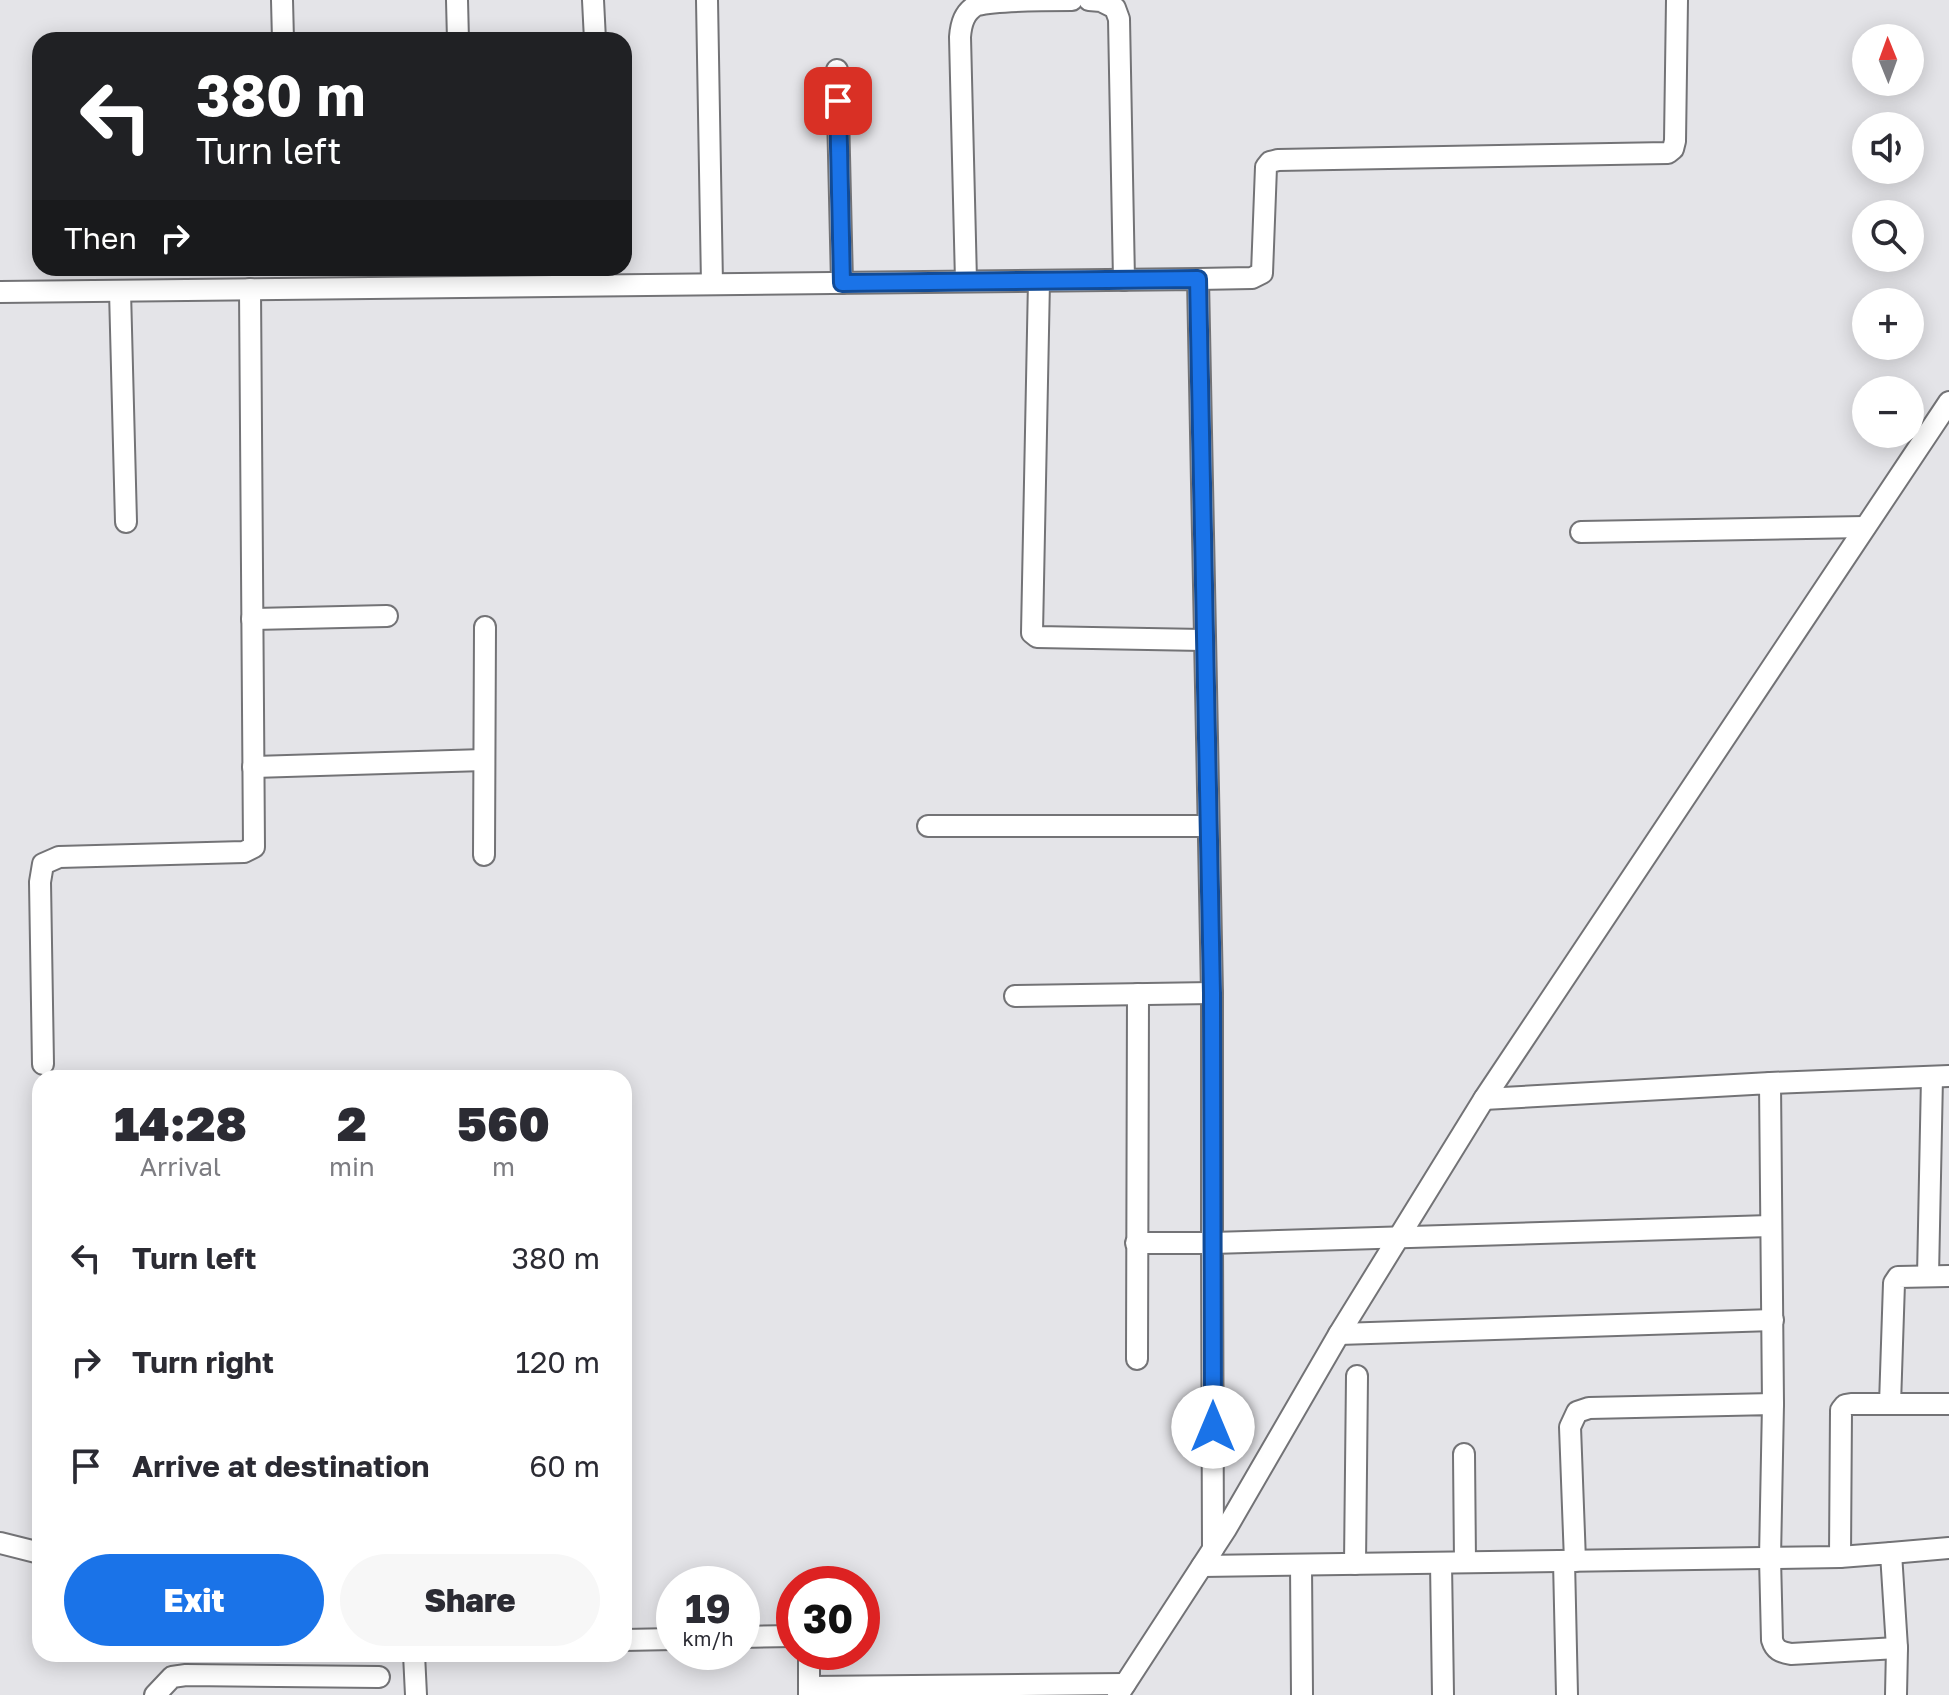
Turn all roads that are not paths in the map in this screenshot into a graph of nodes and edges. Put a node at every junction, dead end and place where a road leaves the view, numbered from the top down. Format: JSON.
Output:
{"nodes":[{"id":1,"x":282,"y":0,"type":"edge"},
{"id":2,"x":457,"y":0,"type":"edge"},
{"id":3,"x":593,"y":0,"type":"edge"},
{"id":4,"x":707,"y":0,"type":"edge"},
{"id":5,"x":1072,"y":0,"type":"edge"},
{"id":6,"x":1089,"y":0,"type":"edge"},
{"id":7,"x":1677,"y":0,"type":"edge"},
{"id":8,"x":283,"y":32,"type":"edge"},
{"id":9,"x":458,"y":32,"type":"edge"},
{"id":10,"x":595,"y":32,"type":"edge"},
{"id":11,"x":837,"y":70,"type":"dead end"},
{"id":12,"x":464,"y":277,"type":"edge"},
{"id":13,"x":603,"y":277,"type":"edge"},
{"id":14,"x":285,"y":278,"type":"edge"},
{"id":15,"x":1198,"y":279,"type":"junction"},
{"id":16,"x":1124,"y":280,"type":"junction"},
{"id":17,"x":966,"y":281,"type":"junction"},
{"id":18,"x":1039,"y":281,"type":"junction"},
{"id":19,"x":842,"y":283,"type":"junction"},
{"id":20,"x":712,"y":284,"type":"junction"},
{"id":21,"x":250,"y":289,"type":"junction"},
{"id":22,"x":120,"y":291,"type":"junction"},
{"id":23,"x":0,"y":292,"type":"edge"},
{"id":24,"x":1949,"y":402,"type":"edge"},
{"id":25,"x":126,"y":522,"type":"dead end"},
{"id":26,"x":1865,"y":527,"type":"junction"},
{"id":27,"x":1581,"y":532,"type":"dead end"},
{"id":28,"x":387,"y":616,"type":"dead end"},
{"id":29,"x":252,"y":619,"type":"junction"},
{"id":30,"x":485,"y":627,"type":"dead end"},
{"id":31,"x":1203,"y":640,"type":"junction"},
{"id":32,"x":484,"y":760,"type":"junction"},
{"id":33,"x":253,"y":767,"type":"junction"},
{"id":34,"x":928,"y":826,"type":"dead end"},
{"id":35,"x":1208,"y":826,"type":"junction"},
{"id":36,"x":484,"y":855,"type":"dead end"},
{"id":37,"x":1212,"y":993,"type":"junction"},
{"id":38,"x":1138,"y":994,"type":"junction"},
{"id":39,"x":1015,"y":996,"type":"dead end"},
{"id":40,"x":43,"y":1064,"type":"dead end"},
{"id":41,"x":1941,"y":1076,"type":"edge"},
{"id":42,"x":1770,"y":1083,"type":"junction"},
{"id":43,"x":1484,"y":1099,"type":"junction"},
{"id":44,"x":1770,"y":1226,"type":"junction"},
{"id":45,"x":1398,"y":1239,"type":"junction"},
{"id":46,"x":1136,"y":1243,"type":"junction"},
{"id":47,"x":1212,"y":1243,"type":"junction"},
{"id":48,"x":1928,"y":1276,"type":"junction"},
{"id":49,"x":1949,"y":1276,"type":"edge"},
{"id":50,"x":1773,"y":1320,"type":"junction"},
{"id":51,"x":1339,"y":1334,"type":"junction"},
{"id":52,"x":1137,"y":1359,"type":"dead end"},
{"id":53,"x":1357,"y":1376,"type":"dead end"},
{"id":54,"x":1773,"y":1404,"type":"junction"},
{"id":55,"x":1890,"y":1404,"type":"junction"},
{"id":56,"x":1949,"y":1404,"type":"edge"},
{"id":57,"x":1464,"y":1454,"type":"dead end"},
{"id":58,"x":0,"y":1543,"type":"edge"},
{"id":59,"x":1949,"y":1548,"type":"edge"},
{"id":60,"x":32,"y":1551,"type":"edge"},
{"id":61,"x":1891,"y":1553,"type":"junction"},
{"id":62,"x":1208,"y":1557,"type":"junction"},
{"id":63,"x":1840,"y":1557,"type":"junction"},
{"id":64,"x":1770,"y":1558,"type":"junction"},
{"id":65,"x":1570,"y":1561,"type":"junction"},
{"id":66,"x":1465,"y":1562,"type":"junction"},
{"id":67,"x":1441,"y":1563,"type":"junction"},
{"id":68,"x":1355,"y":1564,"type":"junction"},
{"id":69,"x":1301,"y":1565,"type":"junction"},
{"id":70,"x":656,"y":1639,"type":"edge"},
{"id":71,"x":632,"y":1640,"type":"edge"},
{"id":72,"x":1897,"y":1648,"type":"junction"},
{"id":73,"x":414,"y":1662,"type":"edge"},
{"id":74,"x":809,"y":1670,"type":"edge"},
{"id":75,"x":379,"y":1677,"type":"dead end"},
{"id":76,"x":1121,"y":1690,"type":"edge"},
{"id":77,"x":809,"y":1691,"type":"edge"},
{"id":78,"x":155,"y":1695,"type":"edge"},
{"id":79,"x":416,"y":1695,"type":"edge"},
{"id":80,"x":1302,"y":1695,"type":"edge"},
{"id":81,"x":1443,"y":1695,"type":"edge"},
{"id":82,"x":1567,"y":1695,"type":"edge"},
{"id":83,"x":1896,"y":1695,"type":"edge"}],
"edges":[{"from":1,"to":8,"type":"street"},
{"from":2,"to":9,"type":"street"},
{"from":3,"to":10,"type":"street"},
{"from":4,"to":20,"type":"street"},
{"from":5,"to":17,"type":"street"},
{"from":6,"to":16,"type":"street"},
{"from":7,"to":15,"type":"street"},
{"from":11,"to":19,"type":"street"},
{"from":12,"to":13,"type":"street"},
{"from":12,"to":14,"type":"street"},
{"from":13,"to":20,"type":"street"},
{"from":14,"to":21,"type":"street"},
{"from":15,"to":16,"type":"street"},
{"from":15,"to":31,"type":"street"},
{"from":16,"to":18,"type":"street"},
{"from":17,"to":18,"type":"street"},
{"from":17,"to":19,"type":"street"},
{"from":18,"to":31,"type":"street"},
{"from":19,"to":20,"type":"street"},
{"from":21,"to":22,"type":"street"},
{"from":21,"to":29,"type":"street"},
{"from":22,"to":23,"type":"street"},
{"from":22,"to":25,"type":"street"},
{"from":24,"to":26,"type":"street"},
{"from":26,"to":27,"type":"street"},
{"from":26,"to":43,"type":"street"},
{"from":28,"to":29,"type":"street"},
{"from":29,"to":33,"type":"street"},
{"from":30,"to":32,"type":"street"},
{"from":31,"to":35,"type":"street"},
{"from":32,"to":33,"type":"street"},
{"from":32,"to":36,"type":"street"},
{"from":33,"to":40,"type":"street"},
{"from":34,"to":35,"type":"street"},
{"from":35,"to":37,"type":"street"},
{"from":37,"to":38,"type":"street"},
{"from":37,"to":47,"type":"street"},
{"from":38,"to":39,"type":"street"},
{"from":38,"to":46,"type":"street"},
{"from":41,"to":42,"type":"street"},
{"from":41,"to":48,"type":"street"},
{"from":42,"to":43,"type":"street"},
{"from":42,"to":44,"type":"street"},
{"from":43,"to":45,"type":"street"},
{"from":44,"to":45,"type":"street"},
{"from":44,"to":50,"type":"street"},
{"from":45,"to":47,"type":"street"},
{"from":45,"to":51,"type":"street"},
{"from":46,"to":47,"type":"street"},
{"from":46,"to":52,"type":"street"},
{"from":47,"to":62,"type":"street"},
{"from":48,"to":49,"type":"street"},
{"from":48,"to":55,"type":"street"},
{"from":50,"to":51,"type":"street"},
{"from":50,"to":54,"type":"street"},
{"from":51,"to":62,"type":"street"},
{"from":53,"to":68,"type":"street"},
{"from":54,"to":64,"type":"street"},
{"from":54,"to":65,"type":"street"},
{"from":55,"to":56,"type":"street"},
{"from":55,"to":63,"type":"street"},
{"from":57,"to":66,"type":"street"},
{"from":58,"to":60,"type":"street"},
{"from":59,"to":61,"type":"street"},
{"from":61,"to":63,"type":"street"},
{"from":61,"to":72,"type":"street"},
{"from":62,"to":69,"type":"street"},
{"from":62,"to":76,"type":"street"},
{"from":63,"to":64,"type":"street"},
{"from":64,"to":65,"type":"street"},
{"from":64,"to":72,"type":"street"},
{"from":65,"to":66,"type":"street"},
{"from":65,"to":82,"type":"street"},
{"from":66,"to":67,"type":"street"},
{"from":67,"to":68,"type":"street"},
{"from":67,"to":81,"type":"street"},
{"from":68,"to":69,"type":"street"},
{"from":69,"to":80,"type":"street"},
{"from":70,"to":71,"type":"street"},
{"from":72,"to":83,"type":"street"},
{"from":73,"to":79,"type":"street"},
{"from":74,"to":77,"type":"street"},
{"from":75,"to":78,"type":"street"},
{"from":76,"to":77,"type":"street"}]}
